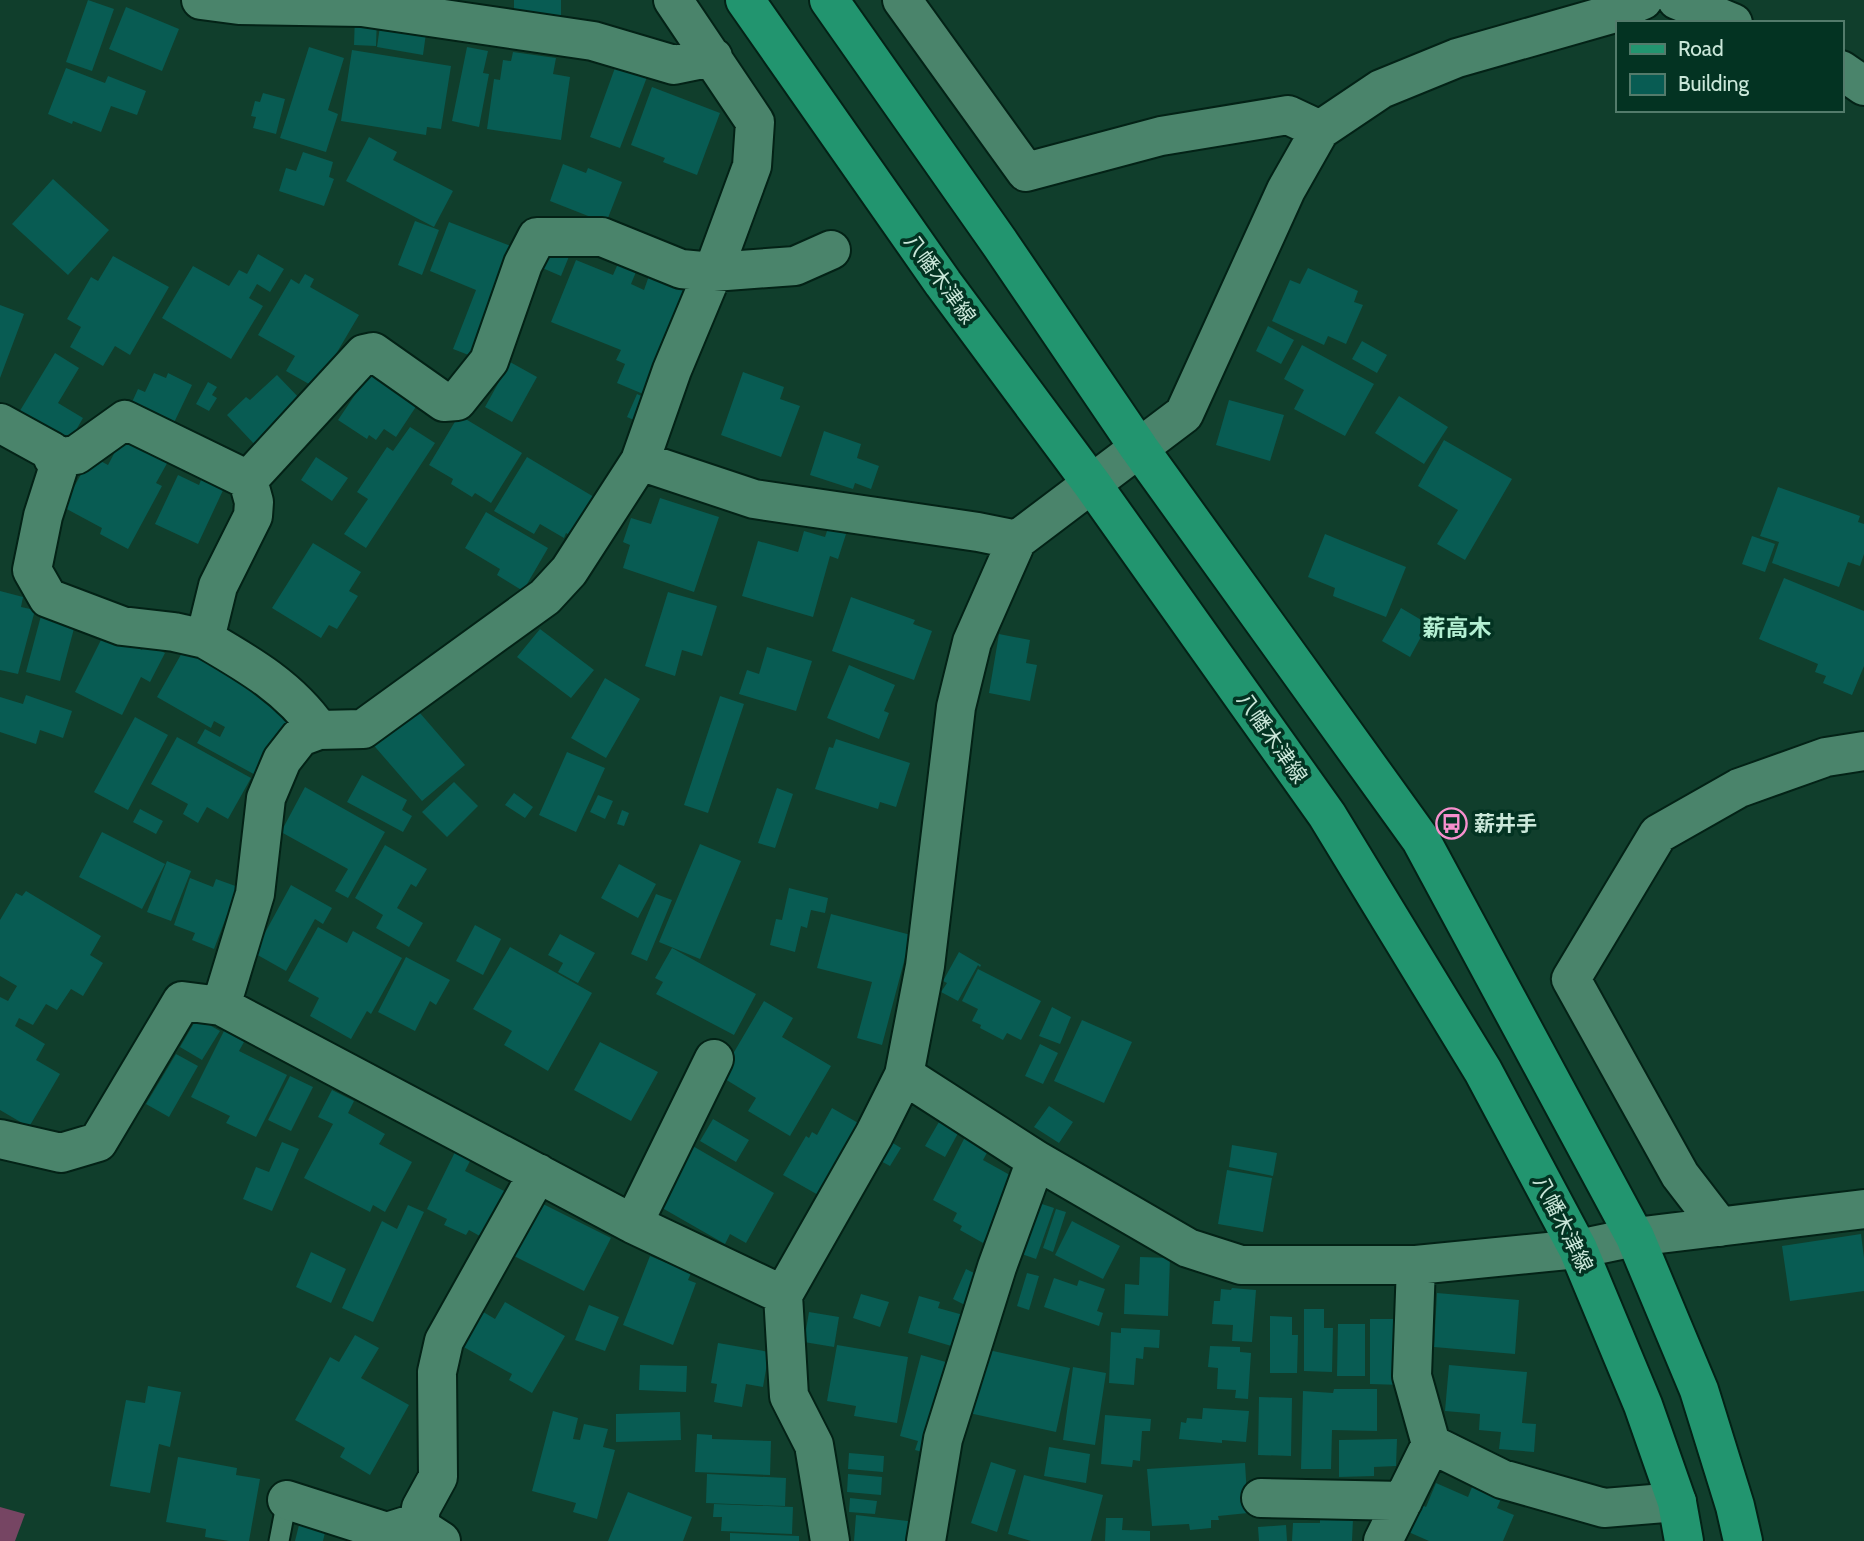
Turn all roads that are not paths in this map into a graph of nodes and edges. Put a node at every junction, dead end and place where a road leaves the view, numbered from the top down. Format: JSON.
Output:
{"nodes":[{"id":1,"x":201,"y":0,"type":"edge"},
{"id":2,"x":673,"y":0,"type":"edge"},
{"id":3,"x":745,"y":0,"type":"edge"},
{"id":4,"x":829,"y":0,"type":"edge"},
{"id":5,"x":902,"y":0,"type":"edge"},
{"id":6,"x":1643,"y":0,"type":"edge"},
{"id":7,"x":1677,"y":0,"type":"edge"},
{"id":8,"x":1727,"y":21,"type":"edge"},
{"id":9,"x":713,"y":57,"type":"junction"},
{"id":10,"x":1843,"y":71,"type":"edge"},
{"id":11,"x":1864,"y":86,"type":"edge"},
{"id":12,"x":1320,"y":130,"type":"junction"},
{"id":13,"x":831,"y":250,"type":"dead end"},
{"id":14,"x":713,"y":272,"type":"junction"},
{"id":15,"x":0,"y":423,"type":"edge"},
{"id":16,"x":1139,"y":448,"type":"junction"},
{"id":17,"x":53,"y":458,"type":"junction"},
{"id":18,"x":640,"y":461,"type":"junction"},
{"id":19,"x":248,"y":480,"type":"junction"},
{"id":20,"x":1092,"y":484,"type":"junction"},
{"id":21,"x":1017,"y":540,"type":"junction"},
{"id":22,"x":205,"y":639,"type":"junction"},
{"id":23,"x":319,"y":730,"type":"junction"},
{"id":24,"x":1864,"y":751,"type":"edge"},
{"id":25,"x":221,"y":1006,"type":"junction"},
{"id":26,"x":714,"y":1059,"type":"dead end"},
{"id":27,"x":904,"y":1075,"type":"junction"},
{"id":28,"x":0,"y":1139,"type":"edge"},
{"id":29,"x":1036,"y":1160,"type":"junction"},
{"id":30,"x":538,"y":1173,"type":"junction"},
{"id":31,"x":1864,"y":1209,"type":"edge"},
{"id":32,"x":633,"y":1223,"type":"junction"},
{"id":33,"x":1720,"y":1227,"type":"junction"},
{"id":34,"x":1635,"y":1237,"type":"junction"},
{"id":35,"x":1578,"y":1248,"type":"junction"},
{"id":36,"x":1416,"y":1265,"type":"junction"},
{"id":37,"x":783,"y":1295,"type":"junction"},
{"id":38,"x":1431,"y":1444,"type":"junction"},
{"id":39,"x":1261,"y":1499,"type":"dead end"},
{"id":40,"x":287,"y":1500,"type":"joint"},
{"id":41,"x":1403,"y":1501,"type":"junction"},
{"id":42,"x":1677,"y":1502,"type":"junction"},
{"id":43,"x":430,"y":1531,"type":"edge"},
{"id":44,"x":279,"y":1541,"type":"edge"},
{"id":45,"x":830,"y":1541,"type":"edge"},
{"id":46,"x":926,"y":1541,"type":"edge"},
{"id":47,"x":1383,"y":1541,"type":"edge"},
{"id":48,"x":1684,"y":1541,"type":"edge"},
{"id":49,"x":1743,"y":1541,"type":"edge"}],
"edges":[{"from":1,"to":9,"type":"street"},
{"from":2,"to":9,"type":"street"},
{"from":3,"to":20,"type":"main road","name":"八幡木津線"},
{"from":4,"to":16,"type":"main road"},
{"from":5,"to":12,"type":"street"},
{"from":6,"to":12,"type":"street"},
{"from":7,"to":8,"type":"street"},
{"from":9,"to":14,"type":"street"},
{"from":10,"to":11,"type":"street"},
{"from":12,"to":16,"type":"street"},
{"from":13,"to":14,"type":"street"},
{"from":14,"to":18,"type":"street"},
{"from":14,"to":19,"type":"street"},
{"from":15,"to":17,"type":"street"},
{"from":16,"to":20,"type":"street"},
{"from":16,"to":34,"type":"main road"},
{"from":17,"to":19,"type":"street"},
{"from":17,"to":22,"type":"street"},
{"from":18,"to":21,"type":"street"},
{"from":18,"to":23,"type":"street"},
{"from":19,"to":22,"type":"street"},
{"from":20,"to":21,"type":"street"},
{"from":20,"to":35,"type":"main road","name":"八幡木津線"},
{"from":21,"to":27,"type":"street"},
{"from":22,"to":23,"type":"street"},
{"from":23,"to":25,"type":"street"},
{"from":24,"to":33,"type":"street"},
{"from":25,"to":28,"type":"street"},
{"from":25,"to":30,"type":"street"},
{"from":26,"to":32,"type":"street"},
{"from":27,"to":29,"type":"street"},
{"from":27,"to":37,"type":"street"},
{"from":29,"to":36,"type":"street"},
{"from":29,"to":46,"type":"street"},
{"from":30,"to":32,"type":"street"},
{"from":30,"to":43,"type":"street"},
{"from":31,"to":33,"type":"street"},
{"from":32,"to":37,"type":"street"},
{"from":33,"to":34,"type":"street"},
{"from":34,"to":35,"type":"street"},
{"from":34,"to":49,"type":"main road"},
{"from":35,"to":36,"type":"street"},
{"from":35,"to":42,"type":"main road","name":"八幡木津線"},
{"from":36,"to":38,"type":"street"},
{"from":37,"to":45,"type":"street"},
{"from":38,"to":41,"type":"street"},
{"from":38,"to":42,"type":"street"},
{"from":39,"to":41,"type":"street"},
{"from":40,"to":43,"type":"street"},
{"from":40,"to":44,"type":"lane"},
{"from":41,"to":47,"type":"street"},
{"from":42,"to":48,"type":"main road","name":"八幡木津線"}]}
